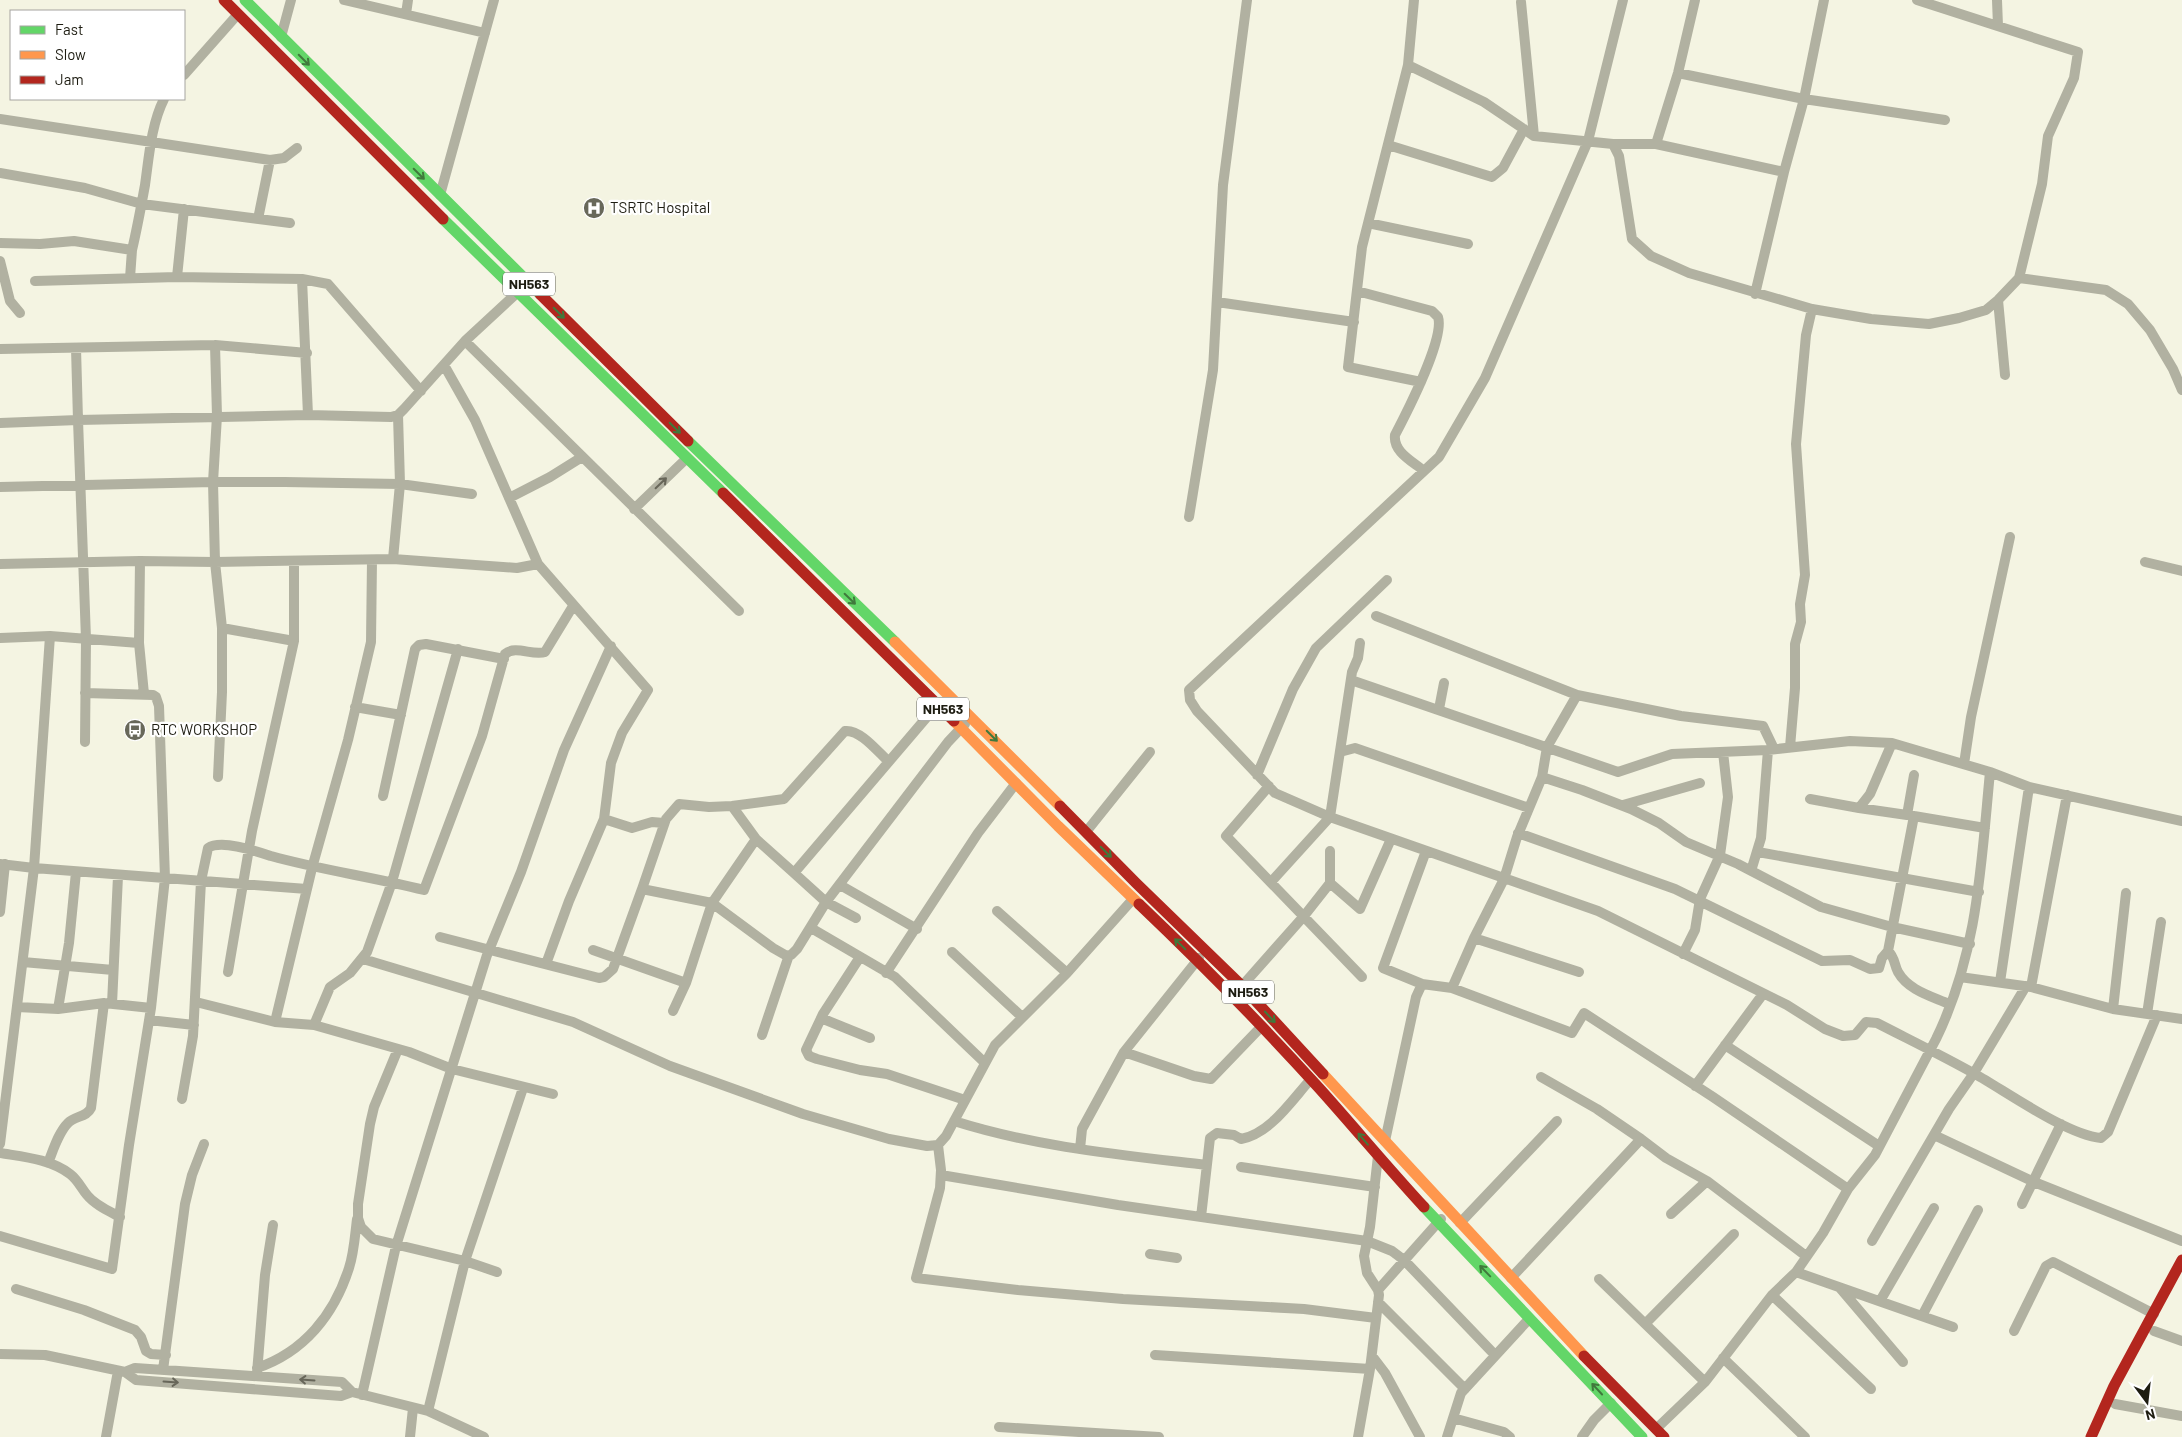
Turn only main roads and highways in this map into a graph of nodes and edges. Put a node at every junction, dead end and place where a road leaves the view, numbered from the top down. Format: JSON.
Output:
{"nodes":[{"id":1,"x":224,"y":0,"type":"edge"},
{"id":2,"x":245,"y":0,"type":"edge"},
{"id":3,"x":2182,"y":1260,"type":"edge"},
{"id":4,"x":2182,"y":1278,"type":"edge"},
{"id":5,"x":1660,"y":1433,"type":"edge"},
{"id":6,"x":1642,"y":1437,"type":"edge"},
{"id":7,"x":2091,"y":1437,"type":"edge"},
{"id":8,"x":2100,"y":1437,"type":"edge"}],
"edges":[{"from":6,"to":1,"type":"main road","number":"NH563","one_way":true},
{"from":2,"to":5,"type":"main road","number":"NH563","one_way":true},
{"from":3,"to":7,"type":"main road"},
{"from":4,"to":8,"type":"main road"}]}
